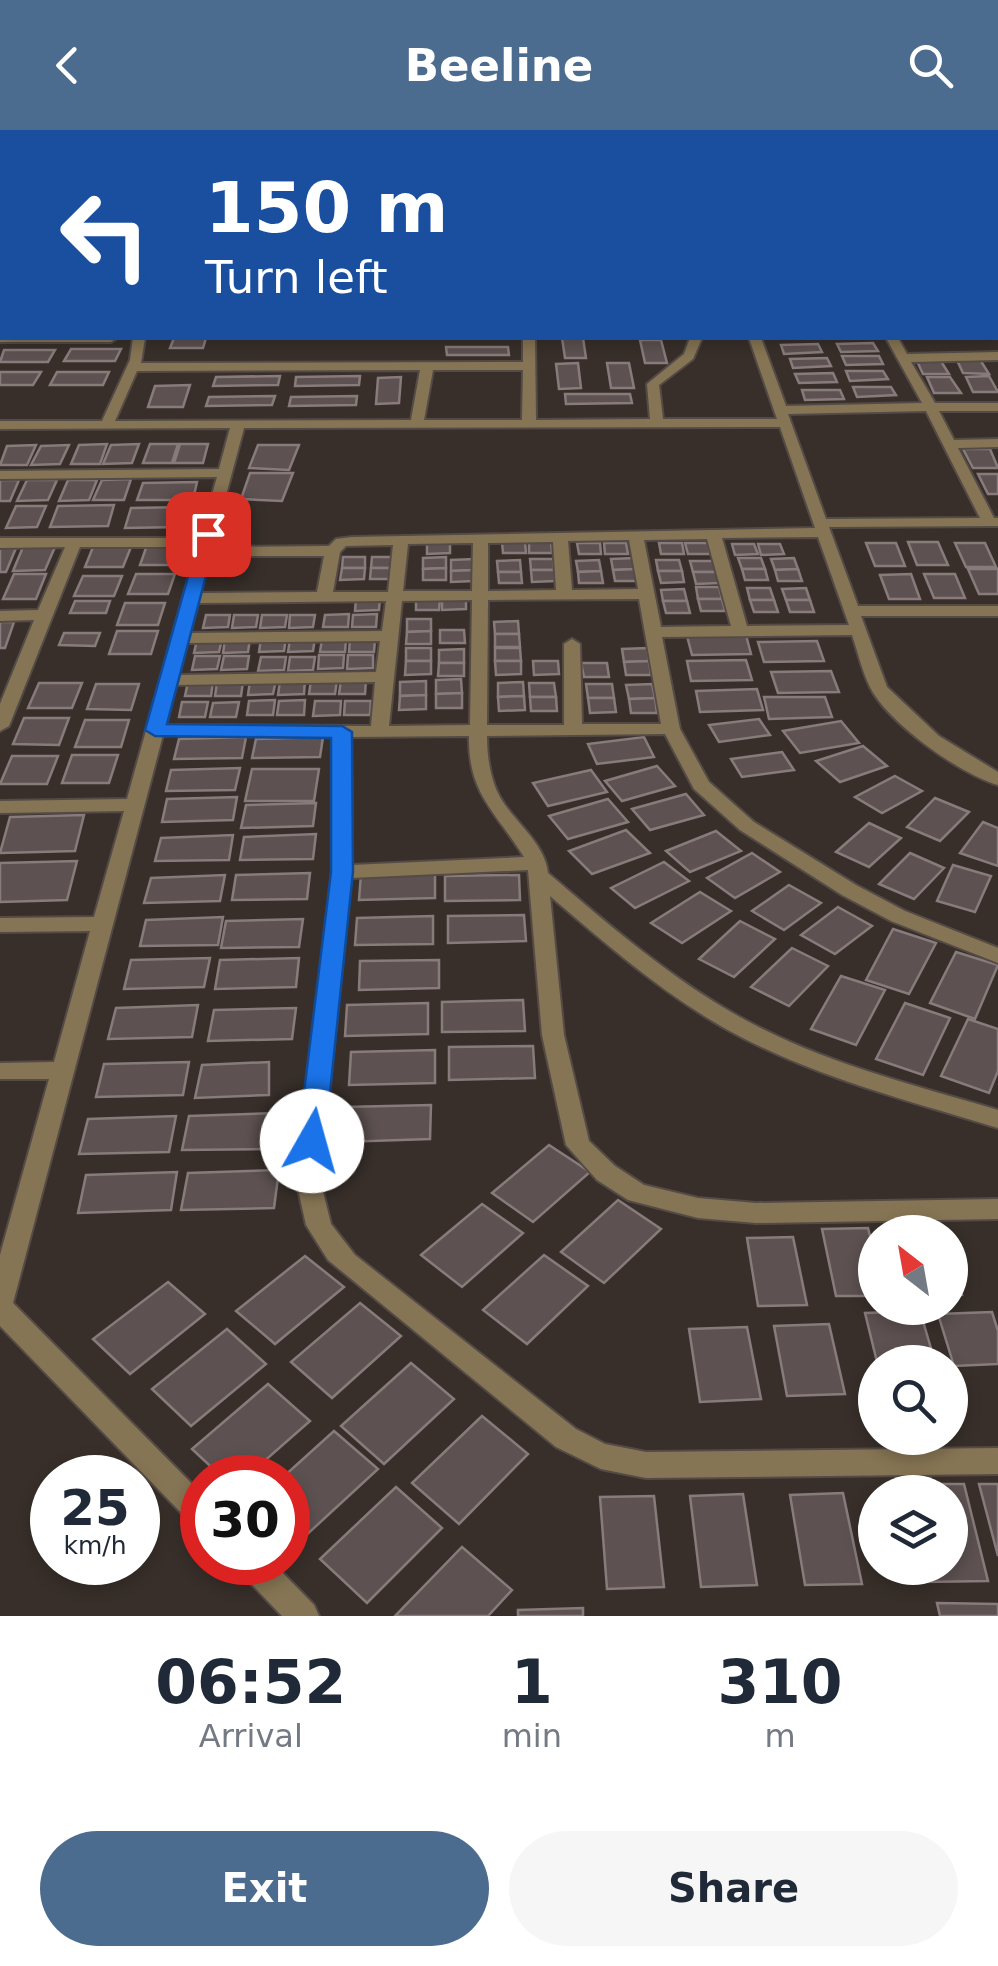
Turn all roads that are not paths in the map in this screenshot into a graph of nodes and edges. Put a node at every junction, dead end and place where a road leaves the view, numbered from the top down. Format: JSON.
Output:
{"nodes":[{"id":1,"x":139,"y":340,"type":"edge"},
{"id":2,"x":529,"y":340,"type":"edge"},
{"id":3,"x":695,"y":340,"type":"edge"},
{"id":4,"x":756,"y":340,"type":"edge"},
{"id":5,"x":893,"y":340,"type":"edge"},
{"id":6,"x":998,"y":356,"type":"edge"},
{"id":7,"x":904,"y":358,"type":"junction"},
{"id":8,"x":428,"y":366,"type":"junction"},
{"id":9,"x":529,"y":366,"type":"junction"},
{"id":10,"x":132,"y":367,"type":"junction"},
{"id":11,"x":931,"y":407,"type":"junction"},
{"id":12,"x":998,"y":407,"type":"edge"},
{"id":13,"x":783,"y":416,"type":"junction"},
{"id":14,"x":657,"y":423,"type":"junction"},
{"id":15,"x":238,"y":424,"type":"junction"},
{"id":16,"x":417,"y":424,"type":"junction"},
{"id":17,"x":530,"y":424,"type":"junction"},
{"id":18,"x":0,"y":425,"type":"edge"},
{"id":19,"x":107,"y":425,"type":"junction"},
{"id":20,"x":998,"y":443,"type":"edge"},
{"id":21,"x":950,"y":444,"type":"junction"},
{"id":22,"x":225,"y":474,"type":"junction"},
{"id":23,"x":0,"y":475,"type":"edge"},
{"id":24,"x":993,"y":522,"type":"edge"},
{"id":25,"x":823,"y":528,"type":"junction"},
{"id":26,"x":712,"y":534,"type":"junction"},
{"id":27,"x":636,"y":536,"type":"junction"},
{"id":28,"x":560,"y":537,"type":"junction"},
{"id":29,"x":481,"y":538,"type":"junction"},
{"id":30,"x":400,"y":540,"type":"junction"},
{"id":31,"x":0,"y":543,"type":"edge"},
{"id":32,"x":74,"y":543,"type":"junction"},
{"id":33,"x":205,"y":547,"type":"junction"},
{"id":34,"x":333,"y":551,"type":"junction"},
{"id":35,"x":564,"y":594,"type":"junction"},
{"id":36,"x":648,"y":594,"type":"junction"},
{"id":37,"x":478,"y":595,"type":"junction"},
{"id":38,"x":324,"y":596,"type":"junction"},
{"id":39,"x":397,"y":596,"type":"junction"},
{"id":40,"x":191,"y":598,"type":"junction"},
{"id":41,"x":851,"y":610,"type":"junction"},
{"id":42,"x":998,"y":612,"type":"edge"},
{"id":43,"x":44,"y":615,"type":"junction"},
{"id":44,"x":0,"y":616,"type":"edge"},
{"id":45,"x":857,"y":630,"type":"junction"},
{"id":46,"x":740,"y":631,"type":"junction"},
{"id":47,"x":654,"y":632,"type":"junction"},
{"id":48,"x":388,"y":636,"type":"junction"},
{"id":49,"x":180,"y":638,"type":"junction"},
{"id":50,"x":572,"y":644,"type":"dead end"},
{"id":51,"x":382,"y":677,"type":"junction"},
{"id":52,"x":169,"y":680,"type":"junction"},
{"id":53,"x":5,"y":699,"type":"edge"},
{"id":54,"x":0,"y":726,"type":"edge"},
{"id":55,"x":671,"y":729,"type":"junction"},
{"id":56,"x":155,"y":730,"type":"junction"},
{"id":57,"x":573,"y":730,"type":"junction"},
{"id":58,"x":478,"y":731,"type":"junction"},
{"id":59,"x":342,"y":732,"type":"junction"},
{"id":60,"x":380,"y":732,"type":"junction"},
{"id":61,"x":998,"y":778,"type":"edge"},
{"id":62,"x":135,"y":806,"type":"junction"},
{"id":63,"x":0,"y":807,"type":"edge"},
{"id":64,"x":538,"y":870,"type":"junction"},
{"id":65,"x":342,"y":872,"type":"junction"},
{"id":66,"x":103,"y":924,"type":"junction"},
{"id":67,"x":0,"y":925,"type":"edge"},
{"id":68,"x":998,"y":956,"type":"edge"},
{"id":69,"x":63,"y":1070,"type":"junction"},
{"id":70,"x":0,"y":1071,"type":"edge"},
{"id":71,"x":998,"y":1119,"type":"edge"},
{"id":72,"x":998,"y":1209,"type":"edge"},
{"id":73,"x":6,"y":1263,"type":"edge"},
{"id":74,"x":0,"y":1305,"type":"edge"},
{"id":75,"x":998,"y":1461,"type":"edge"},
{"id":76,"x":180,"y":1491,"type":"edge"},
{"id":77,"x":273,"y":1585,"type":"edge"},
{"id":78,"x":303,"y":1616,"type":"edge"}],
"edges":[{"from":1,"to":10,"type":"street"},
{"from":2,"to":9,"type":"street"},
{"from":3,"to":14,"type":"street"},
{"from":4,"to":13,"type":"street"},
{"from":5,"to":7,"type":"street"},
{"from":6,"to":7,"type":"street"},
{"from":7,"to":11,"type":"street"},
{"from":8,"to":9,"type":"street"},
{"from":8,"to":10,"type":"street"},
{"from":8,"to":16,"type":"street"},
{"from":9,"to":17,"type":"street"},
{"from":10,"to":19,"type":"street"},
{"from":11,"to":12,"type":"street"},
{"from":11,"to":13,"type":"street"},
{"from":11,"to":21,"type":"street"},
{"from":13,"to":14,"type":"street"},
{"from":13,"to":25,"type":"street"},
{"from":14,"to":17,"type":"street"},
{"from":15,"to":16,"type":"street"},
{"from":15,"to":19,"type":"street"},
{"from":15,"to":22,"type":"street"},
{"from":16,"to":17,"type":"street"},
{"from":18,"to":19,"type":"street"},
{"from":20,"to":21,"type":"street"},
{"from":21,"to":24,"type":"street"},
{"from":22,"to":23,"type":"street"},
{"from":22,"to":33,"type":"street"},
{"from":24,"to":25,"type":"street"},
{"from":25,"to":26,"type":"street"},
{"from":25,"to":41,"type":"street"},
{"from":26,"to":27,"type":"street"},
{"from":26,"to":46,"type":"street"},
{"from":27,"to":28,"type":"street"},
{"from":27,"to":36,"type":"street"},
{"from":28,"to":29,"type":"street"},
{"from":28,"to":35,"type":"street"},
{"from":29,"to":30,"type":"street"},
{"from":29,"to":37,"type":"street"},
{"from":30,"to":34,"type":"street"},
{"from":30,"to":39,"type":"street"},
{"from":31,"to":32,"type":"street"},
{"from":32,"to":33,"type":"street"},
{"from":32,"to":43,"type":"street"},
{"from":33,"to":34,"type":"street"},
{"from":33,"to":40,"type":"street"},
{"from":34,"to":38,"type":"street"},
{"from":35,"to":36,"type":"street"},
{"from":35,"to":37,"type":"street"},
{"from":36,"to":47,"type":"street"},
{"from":37,"to":39,"type":"street"},
{"from":37,"to":58,"type":"street"},
{"from":38,"to":39,"type":"street"},
{"from":38,"to":40,"type":"street"},
{"from":39,"to":48,"type":"street"},
{"from":40,"to":49,"type":"street"},
{"from":41,"to":42,"type":"street"},
{"from":41,"to":45,"type":"street"},
{"from":43,"to":44,"type":"street"},
{"from":43,"to":53,"type":"street"},
{"from":45,"to":46,"type":"street"},
{"from":45,"to":61,"type":"street"},
{"from":46,"to":47,"type":"street"},
{"from":47,"to":55,"type":"street"},
{"from":48,"to":49,"type":"street"},
{"from":48,"to":51,"type":"street"},
{"from":49,"to":52,"type":"street"},
{"from":50,"to":57,"type":"street"},
{"from":51,"to":52,"type":"street"},
{"from":51,"to":60,"type":"street"},
{"from":52,"to":56,"type":"street"},
{"from":53,"to":54,"type":"street"},
{"from":55,"to":57,"type":"street"},
{"from":55,"to":68,"type":"street"},
{"from":56,"to":59,"type":"street"},
{"from":56,"to":62,"type":"street"},
{"from":57,"to":58,"type":"street"},
{"from":58,"to":60,"type":"street"},
{"from":58,"to":64,"type":"street"},
{"from":59,"to":60,"type":"street"},
{"from":59,"to":65,"type":"street"},
{"from":62,"to":63,"type":"street"},
{"from":62,"to":66,"type":"street"},
{"from":64,"to":65,"type":"street"},
{"from":64,"to":71,"type":"street"},
{"from":64,"to":72,"type":"street"},
{"from":65,"to":75,"type":"street"},
{"from":66,"to":67,"type":"street"},
{"from":66,"to":69,"type":"street"},
{"from":69,"to":70,"type":"street"},
{"from":69,"to":73,"type":"street"},
{"from":73,"to":74,"type":"street"},
{"from":74,"to":76,"type":"street"},
{"from":77,"to":78,"type":"street"}]}
